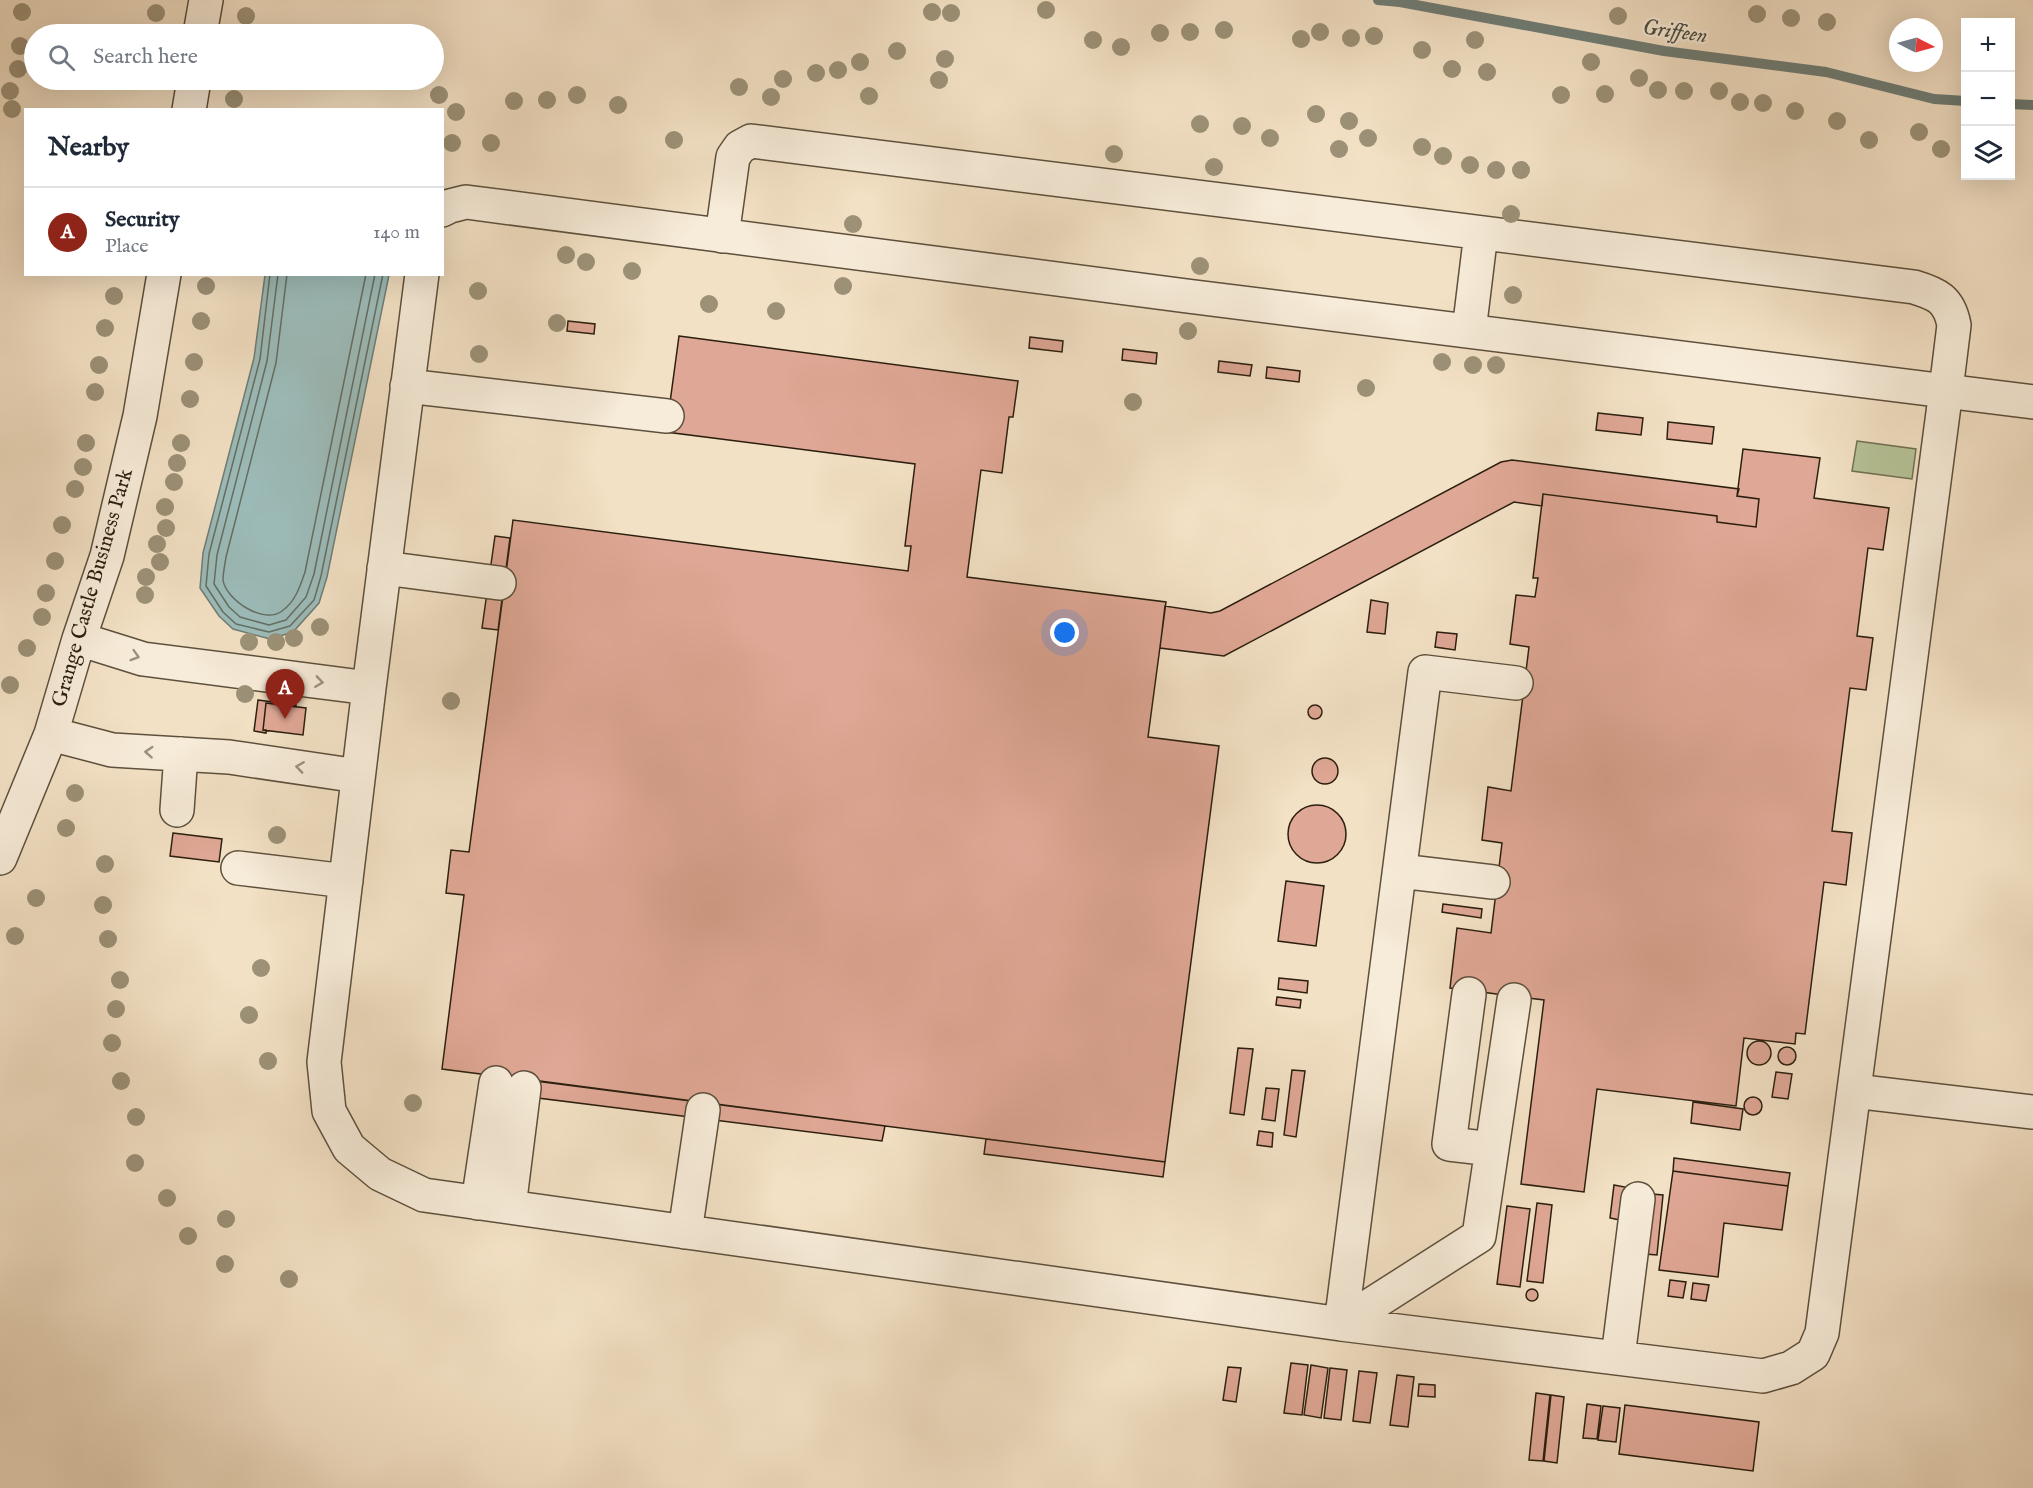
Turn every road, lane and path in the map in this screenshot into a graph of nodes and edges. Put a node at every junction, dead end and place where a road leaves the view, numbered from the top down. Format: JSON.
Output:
{"nodes":[{"id":1,"x":206,"y":0,"type":"edge"},
{"id":2,"x":202,"y":24,"type":"edge"},
{"id":3,"x":192,"y":90,"type":"edge"},
{"id":4,"x":189,"y":108,"type":"edge"},
{"id":5,"x":444,"y":209,"type":"edge"},
{"id":6,"x":1481,"y":233,"type":"junction"},
{"id":7,"x":723,"y":236,"type":"junction"},
{"id":8,"x":164,"y":276,"type":"edge"},
{"id":9,"x":422,"y":276,"type":"edge"},
{"id":10,"x":1469,"y":331,"type":"junction"},
{"id":11,"x":407,"y":386,"type":"junction"},
{"id":12,"x":1946,"y":390,"type":"junction"},
{"id":13,"x":2033,"y":402,"type":"edge"},
{"id":14,"x":667,"y":416,"type":"dead end"},
{"id":15,"x":384,"y":568,"type":"junction"},
{"id":16,"x":499,"y":583,"type":"dead end"},
{"id":17,"x":79,"y":639,"type":"junction"},
{"id":18,"x":1516,"y":683,"type":"dead end"},
{"id":19,"x":369,"y":688,"type":"junction"},
{"id":20,"x":51,"y":734,"type":"junction"},
{"id":21,"x":182,"y":754,"type":"junction"},
{"id":22,"x":358,"y":776,"type":"junction"},
{"id":23,"x":177,"y":810,"type":"dead end"},
{"id":24,"x":0,"y":858,"type":"edge"},
{"id":25,"x":238,"y":868,"type":"dead end"},
{"id":26,"x":1400,"y":871,"type":"junction"},
{"id":27,"x":346,"y":881,"type":"junction"},
{"id":28,"x":1493,"y":882,"type":"dead end"},
{"id":29,"x":1470,"y":994,"type":"dead end"},
{"id":30,"x":1514,"y":1000,"type":"dead end"},
{"id":31,"x":510,"y":1085,"type":"dead end"},
{"id":32,"x":1854,"y":1091,"type":"junction"},
{"id":33,"x":703,"y":1110,"type":"dead end"},
{"id":34,"x":2033,"y":1112,"type":"edge"},
{"id":35,"x":1492,"y":1149,"type":"junction"},
{"id":36,"x":1638,"y":1199,"type":"dead end"},
{"id":37,"x":493,"y":1205,"type":"junction"},
{"id":38,"x":685,"y":1232,"type":"junction"},
{"id":39,"x":1341,"y":1324,"type":"junction"},
{"id":40,"x":1618,"y":1357,"type":"junction"}],
"edges":[{"from":1,"to":2,"type":"street"},
{"from":3,"to":4,"type":"street"},
{"from":5,"to":7,"type":"street"},
{"from":6,"to":7,"type":"street"},
{"from":6,"to":10,"type":"street"},
{"from":6,"to":12,"type":"street"},
{"from":7,"to":10,"type":"street"},
{"from":8,"to":17,"type":"street","name":"Grange Castle Business Park"},
{"from":9,"to":11,"type":"street"},
{"from":10,"to":12,"type":"street"},
{"from":11,"to":14,"type":"street"},
{"from":11,"to":15,"type":"street"},
{"from":12,"to":13,"type":"street"},
{"from":12,"to":32,"type":"street"},
{"from":15,"to":16,"type":"street"},
{"from":15,"to":19,"type":"street"},
{"from":17,"to":19,"type":"street","one_way":true},
{"from":17,"to":20,"type":"street","name":"Grange Castle Business Park"},
{"from":18,"to":26,"type":"street"},
{"from":19,"to":22,"type":"street"},
{"from":21,"to":20,"type":"street","one_way":true},
{"from":20,"to":24,"type":"street","name":"Grange Castle Business Park"},
{"from":22,"to":21,"type":"street","one_way":true},
{"from":21,"to":23,"type":"street"},
{"from":22,"to":27,"type":"street"},
{"from":25,"to":27,"type":"street"},
{"from":26,"to":28,"type":"street"},
{"from":26,"to":39,"type":"street"},
{"from":27,"to":37,"type":"street"},
{"from":29,"to":35,"type":"street"},
{"from":30,"to":35,"type":"street"},
{"from":31,"to":37,"type":"street"},
{"from":32,"to":34,"type":"street"},
{"from":32,"to":40,"type":"street"},
{"from":33,"to":38,"type":"street"},
{"from":35,"to":39,"type":"street"},
{"from":36,"to":40,"type":"street"},
{"from":37,"to":38,"type":"street"},
{"from":38,"to":39,"type":"street"},
{"from":39,"to":40,"type":"street"}]}
